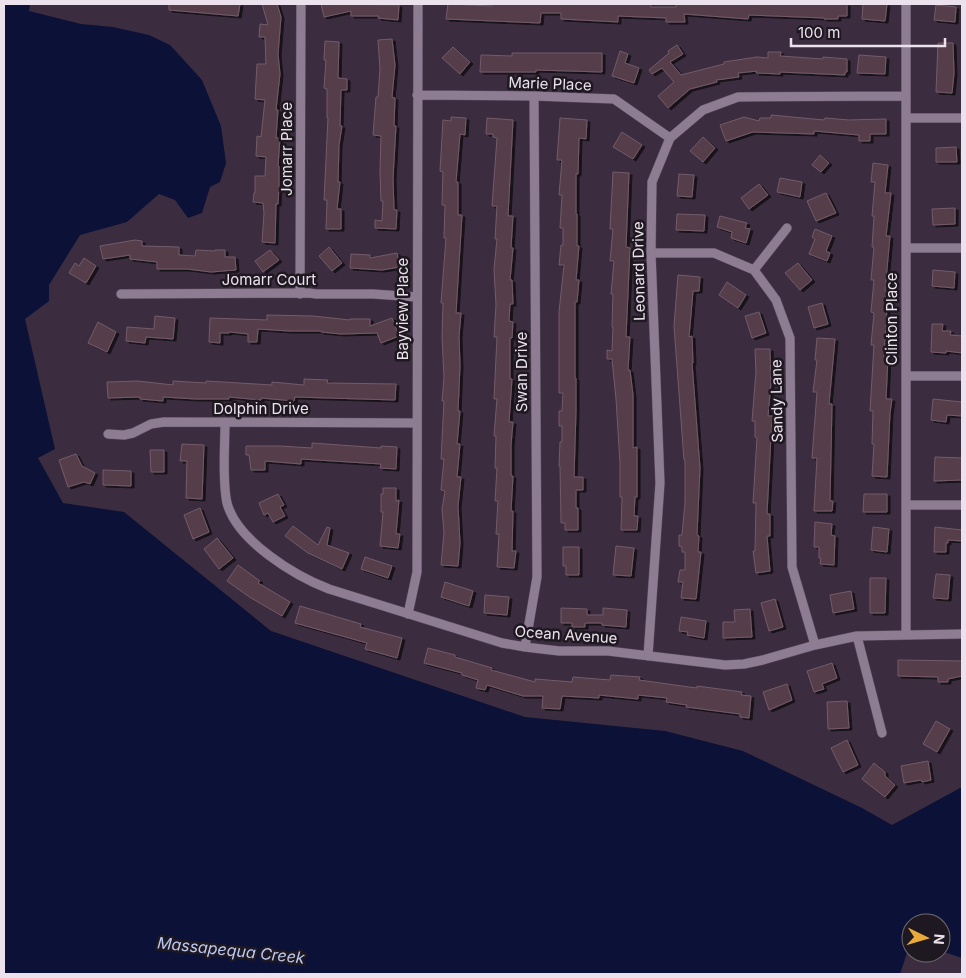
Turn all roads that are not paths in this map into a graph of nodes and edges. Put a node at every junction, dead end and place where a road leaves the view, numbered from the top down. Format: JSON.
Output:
{"nodes":[{"id":1,"x":300,"y":4,"type":"edge"},
{"id":2,"x":418,"y":4,"type":"edge"},
{"id":3,"x":906,"y":4,"type":"edge"},
{"id":4,"x":418,"y":95,"type":"junction"},
{"id":5,"x":534,"y":96,"type":"junction"},
{"id":6,"x":906,"y":96,"type":"junction"},
{"id":7,"x":906,"y":118,"type":"junction"},
{"id":8,"x":962,"y":118,"type":"edge"},
{"id":9,"x":670,"y":138,"type":"junction"},
{"id":10,"x":787,"y":228,"type":"dead end"},
{"id":11,"x":906,"y":248,"type":"junction"},
{"id":12,"x":962,"y":248,"type":"edge"},
{"id":13,"x":651,"y":253,"type":"junction"},
{"id":14,"x":754,"y":270,"type":"junction"},
{"id":15,"x":121,"y":294,"type":"dead end"},
{"id":16,"x":300,"y":294,"type":"junction"},
{"id":17,"x":417,"y":297,"type":"junction"},
{"id":18,"x":906,"y":376,"type":"junction"},
{"id":19,"x":962,"y":376,"type":"edge"},
{"id":20,"x":226,"y":423,"type":"junction"},
{"id":21,"x":417,"y":423,"type":"junction"},
{"id":22,"x":108,"y":434,"type":"dead end"},
{"id":23,"x":906,"y":505,"type":"junction"},
{"id":24,"x":962,"y":505,"type":"edge"},
{"id":25,"x":408,"y":614,"type":"junction"},
{"id":26,"x":906,"y":634,"type":"junction"},
{"id":27,"x":962,"y":634,"type":"edge"},
{"id":28,"x":857,"y":636,"type":"junction"},
{"id":29,"x":815,"y":645,"type":"junction"},
{"id":30,"x":524,"y":648,"type":"junction"},
{"id":31,"x":648,"y":656,"type":"junction"},
{"id":32,"x":882,"y":732,"type":"dead end"}],
"edges":[{"from":1,"to":16,"type":"street","name":"Jomarr Place"},
{"from":2,"to":4,"type":"street","name":"Bayview Place"},
{"from":3,"to":6,"type":"street","name":"Clinton Place"},
{"from":4,"to":5,"type":"street","name":"Marie Place"},
{"from":4,"to":17,"type":"street","name":"Bayview Place"},
{"from":5,"to":9,"type":"street","name":"Marie Place"},
{"from":5,"to":30,"type":"street","name":"Swan Drive"},
{"from":6,"to":7,"type":"street","name":"Clinton Place"},
{"from":6,"to":9,"type":"street","name":"Leonard Drive"},
{"from":7,"to":8,"type":"street"},
{"from":7,"to":11,"type":"street","name":"Clinton Place"},
{"from":9,"to":13,"type":"street","name":"Leonard Drive"},
{"from":10,"to":14,"type":"street"},
{"from":11,"to":12,"type":"street"},
{"from":11,"to":18,"type":"street","name":"Clinton Place"},
{"from":13,"to":14,"type":"street"},
{"from":13,"to":31,"type":"street","name":"Leonard Drive"},
{"from":14,"to":29,"type":"street","name":"Sandy Lane"},
{"from":15,"to":16,"type":"street","name":"Jomarr Court"},
{"from":16,"to":17,"type":"street","name":"Jomarr Court"},
{"from":17,"to":21,"type":"street","name":"Bayview Place"},
{"from":18,"to":19,"type":"street"},
{"from":18,"to":23,"type":"street","name":"Clinton Place"},
{"from":20,"to":21,"type":"street","name":"Dolphin Drive"},
{"from":20,"to":22,"type":"street","name":"Dolphin Drive"},
{"from":20,"to":25,"type":"street","name":"Ocean Avenue"},
{"from":21,"to":25,"type":"street","name":"Bayview Place"},
{"from":23,"to":24,"type":"street"},
{"from":23,"to":26,"type":"street","name":"Clinton Place"},
{"from":25,"to":30,"type":"street","name":"Ocean Avenue"},
{"from":26,"to":27,"type":"street","name":"Ocean Avenue"},
{"from":26,"to":28,"type":"street","name":"Ocean Avenue"},
{"from":28,"to":29,"type":"street","name":"Ocean Avenue"},
{"from":28,"to":32,"type":"street"},
{"from":29,"to":31,"type":"street","name":"Ocean Avenue"},
{"from":30,"to":31,"type":"street","name":"Ocean Avenue"}]}
